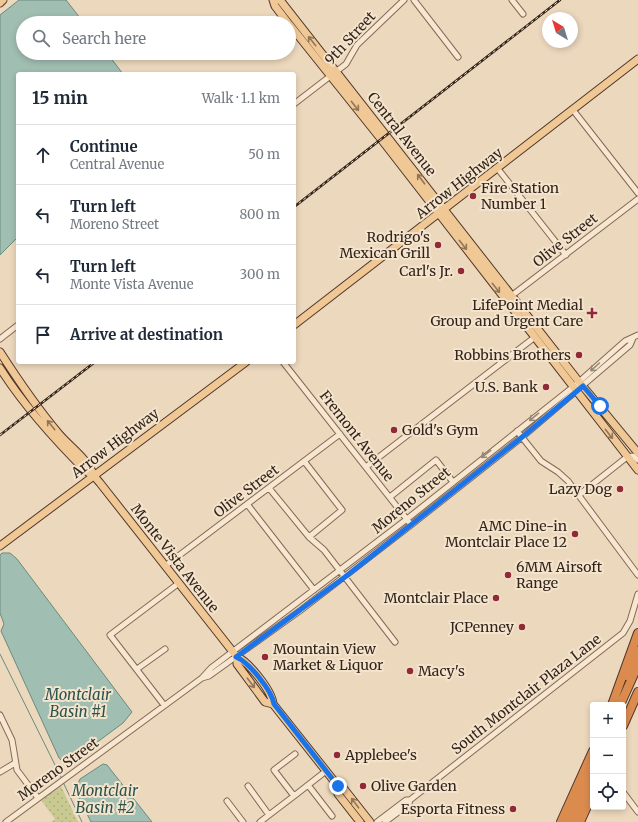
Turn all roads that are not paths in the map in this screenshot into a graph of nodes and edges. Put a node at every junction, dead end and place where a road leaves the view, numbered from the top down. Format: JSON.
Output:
{"nodes":[{"id":1,"x":3,"y":0,"type":"edge"},
{"id":2,"x":273,"y":0,"type":"edge"},
{"id":3,"x":280,"y":0,"type":"edge"},
{"id":4,"x":404,"y":0,"type":"edge"},
{"id":5,"x":414,"y":0,"type":"edge"},
{"id":6,"x":512,"y":0,"type":"edge"},
{"id":7,"x":0,"y":2,"type":"edge"},
{"id":8,"x":523,"y":14,"type":"dead end"},
{"id":9,"x":284,"y":16,"type":"edge"},
{"id":10,"x":292,"y":16,"type":"edge"},
{"id":11,"x":296,"y":22,"type":"edge"},
{"id":12,"x":296,"y":31,"type":"edge"},
{"id":13,"x":458,"y":57,"type":"dead end"},
{"id":14,"x":638,"y":59,"type":"edge"},
{"id":15,"x":334,"y":74,"type":"junction"},
{"id":16,"x":296,"y":102,"type":"edge"},
{"id":17,"x":573,"y":110,"type":"junction"},
{"id":18,"x":498,"y":169,"type":"junction"},
{"id":19,"x":638,"y":193,"type":"edge"},
{"id":20,"x":638,"y":199,"type":"edge"},
{"id":21,"x":442,"y":212,"type":"junction"},
{"id":22,"x":566,"y":255,"type":"junction"},
{"id":23,"x":509,"y":298,"type":"junction"},
{"id":24,"x":296,"y":324,"type":"edge"},
{"id":25,"x":16,"y":327,"type":"edge"},
{"id":26,"x":638,"y":335,"type":"edge"},
{"id":27,"x":535,"y":337,"type":"junction"},
{"id":28,"x":0,"y":339,"type":"edge"},
{"id":29,"x":0,"y":352,"type":"edge"},
{"id":30,"x":241,"y":364,"type":"edge"},
{"id":31,"x":285,"y":364,"type":"edge"},
{"id":32,"x":0,"y":368,"type":"edge"},
{"id":33,"x":581,"y":384,"type":"junction"},
{"id":34,"x":575,"y":389,"type":"junction"},
{"id":35,"x":517,"y":430,"type":"junction"},
{"id":36,"x":340,"y":434,"type":"junction"},
{"id":37,"x":521,"y":438,"type":"junction"},
{"id":38,"x":638,"y":453,"type":"edge"},
{"id":39,"x":627,"y":457,"type":"junction"},
{"id":40,"x":638,"y":460,"type":"edge"},
{"id":41,"x":304,"y":462,"type":"junction"},
{"id":42,"x":366,"y":467,"type":"junction"},
{"id":43,"x":638,"y":470,"type":"edge"},
{"id":44,"x":94,"y":476,"type":"junction"},
{"id":45,"x":453,"y":482,"type":"junction"},
{"id":46,"x":269,"y":488,"type":"junction"},
{"id":47,"x":579,"y":495,"type":"junction"},
{"id":48,"x":390,"y":497,"type":"junction"},
{"id":49,"x":246,"y":504,"type":"junction"},
{"id":50,"x":407,"y":519,"type":"junction"},
{"id":51,"x":411,"y":525,"type":"junction"},
{"id":52,"x":309,"y":536,"type":"junction"},
{"id":53,"x":0,"y":546,"type":"edge"},
{"id":54,"x":165,"y":566,"type":"junction"},
{"id":55,"x":340,"y":571,"type":"junction"},
{"id":56,"x":638,"y":575,"type":"edge"},
{"id":57,"x":345,"y":577,"type":"junction"},
{"id":58,"x":179,"y":583,"type":"junction"},
{"id":59,"x":314,"y":590,"type":"junction"},
{"id":60,"x":638,"y":594,"type":"edge"},
{"id":61,"x":638,"y":632,"type":"edge"},
{"id":62,"x":395,"y":642,"type":"dead end"},
{"id":63,"x":166,"y":649,"type":"dead end"},
{"id":64,"x":638,"y":651,"type":"edge"},
{"id":65,"x":235,"y":654,"type":"junction"},
{"id":66,"x":638,"y":665,"type":"edge"},
{"id":67,"x":137,"y":669,"type":"junction"},
{"id":68,"x":638,"y":677,"type":"edge"},
{"id":69,"x":638,"y":692,"type":"edge"},
{"id":70,"x":614,"y":702,"type":"edge"},
{"id":71,"x":614,"y":702,"type":"edge"},
{"id":72,"x":621,"y":702,"type":"edge"},
{"id":73,"x":626,"y":704,"type":"edge"},
{"id":74,"x":638,"y":704,"type":"edge"},
{"id":75,"x":164,"y":705,"type":"junction"},
{"id":76,"x":0,"y":718,"type":"edge"},
{"id":77,"x":626,"y":719,"type":"edge"},
{"id":78,"x":626,"y":725,"type":"edge"},
{"id":79,"x":295,"y":754,"type":"dead end"},
{"id":80,"x":590,"y":758,"type":"edge"},
{"id":81,"x":15,"y":763,"type":"junction"},
{"id":82,"x":326,"y":771,"type":"junction"},
{"id":83,"x":0,"y":772,"type":"edge"},
{"id":84,"x":590,"y":772,"type":"edge"},
{"id":85,"x":308,"y":785,"type":"junction"},
{"id":86,"x":248,"y":786,"type":"dead end"},
{"id":87,"x":338,"y":786,"type":"junction"},
{"id":88,"x":590,"y":786,"type":"edge"},
{"id":89,"x":294,"y":796,"type":"junction"},
{"id":90,"x":626,"y":796,"type":"edge"},
{"id":91,"x":38,"y":798,"type":"junction"},
{"id":92,"x":410,"y":800,"type":"junction"},
{"id":93,"x":590,"y":800,"type":"edge"},
{"id":94,"x":227,"y":801,"type":"dead end"},
{"id":95,"x":638,"y":812,"type":"edge"},
{"id":96,"x":269,"y":815,"type":"junction"},
{"id":97,"x":332,"y":816,"type":"dead end"},
{"id":98,"x":581,"y":821,"type":"edge"},
{"id":99,"x":6,"y":822,"type":"edge"},
{"id":100,"x":243,"y":822,"type":"edge"},
{"id":101,"x":260,"y":822,"type":"edge"},
{"id":102,"x":360,"y":822,"type":"edge"},
{"id":103,"x":370,"y":822,"type":"edge"},
{"id":104,"x":377,"y":822,"type":"edge"},
{"id":105,"x":385,"y":822,"type":"edge"},
{"id":106,"x":559,"y":822,"type":"edge"},
{"id":107,"x":567,"y":822,"type":"edge"},
{"id":108,"x":574,"y":822,"type":"edge"}],
"edges":[{"from":1,"to":7,"type":"main road"},
{"from":2,"to":9,"type":"main road","name":"Central Avenue"},
{"from":10,"to":3,"type":"main road","name":"Central Avenue","one_way":true},
{"from":4,"to":15,"type":"street","name":"9th Street"},
{"from":5,"to":13,"type":"street"},
{"from":6,"to":8,"type":"street"},
{"from":15,"to":11,"type":"main road","name":"Central Avenue","one_way":true},
{"from":12,"to":15,"type":"main road","name":"Central Avenue"},
{"from":14,"to":17,"type":"main road","name":"Arrow Highway"},
{"from":15,"to":16,"type":"street","name":"9th Street"},
{"from":15,"to":21,"type":"main road","name":"Central Avenue"},
{"from":17,"to":18,"type":"main road","name":"Arrow Highway"},
{"from":17,"to":19,"type":"street"},
{"from":18,"to":21,"type":"main road","name":"Arrow Highway"},
{"from":18,"to":22,"type":"street"},
{"from":20,"to":22,"type":"street","name":"Olive Street"},
{"from":21,"to":23,"type":"main road","name":"Central Avenue"},
{"from":21,"to":24,"type":"main road","name":"Arrow Highway"},
{"from":22,"to":23,"type":"street","name":"Olive Street"},
{"from":23,"to":27,"type":"main road","name":"Central Avenue"},
{"from":23,"to":33,"type":"main road","name":"Central Avenue"},
{"from":25,"to":28,"type":"street"},
{"from":26,"to":33,"type":"street","name":"Moreno Street"},
{"from":27,"to":34,"type":"main road","name":"Central Avenue"},
{"from":27,"to":42,"type":"street"},
{"from":44,"to":29,"type":"main road","name":"Monte Vista Avenue","one_way":true},
{"from":30,"to":44,"type":"main road","name":"Arrow Highway"},
{"from":31,"to":36,"type":"street","name":"Fremont Avenue"},
{"from":32,"to":44,"type":"main road","name":"Monte Vista Avenue"},
{"from":33,"to":34,"type":"street","name":"Moreno Street"},
{"from":33,"to":38,"type":"main road","name":"Central Avenue"},
{"from":34,"to":35,"type":"street","name":"Moreno Street","one_way":true},
{"from":34,"to":37,"type":"street","name":"Moreno Street"},
{"from":34,"to":39,"type":"main road","name":"Central Avenue","one_way":true},
{"from":35,"to":37,"type":"street"},
{"from":35,"to":45,"type":"street","name":"Moreno Street","one_way":true},
{"from":36,"to":41,"type":"street","name":"Olive Street"},
{"from":36,"to":42,"type":"street","name":"Fremont Avenue"},
{"from":37,"to":47,"type":"street"},
{"from":37,"to":51,"type":"street","name":"Moreno Street"},
{"from":39,"to":40,"type":"street"},
{"from":39,"to":43,"type":"main road","name":"Central Avenue"},
{"from":39,"to":47,"type":"street"},
{"from":41,"to":46,"type":"street","name":"Olive Street"},
{"from":41,"to":52,"type":"street"},
{"from":42,"to":48,"type":"street","name":"Fremont Avenue"},
{"from":44,"to":53,"type":"main road","name":"Arrow Highway"},
{"from":44,"to":54,"type":"main road","name":"Monte Vista Avenue"},
{"from":45,"to":48,"type":"street"},
{"from":45,"to":50,"type":"street","name":"Moreno Street"},
{"from":46,"to":49,"type":"street","name":"Olive Street"},
{"from":46,"to":52,"type":"street"},
{"from":47,"to":56,"type":"street"},
{"from":48,"to":50,"type":"street","name":"Fremont Avenue"},
{"from":49,"to":54,"type":"street","name":"Olive Street"},
{"from":49,"to":59,"type":"street"},
{"from":50,"to":51,"type":"street","name":"Fremont Avenue"},
{"from":50,"to":55,"type":"street","name":"Moreno Street"},
{"from":51,"to":57,"type":"street","name":"Moreno Street"},
{"from":52,"to":55,"type":"street"},
{"from":54,"to":58,"type":"main road","name":"Monte Vista Avenue"},
{"from":55,"to":57,"type":"street"},
{"from":55,"to":59,"type":"street","name":"Moreno Street"},
{"from":57,"to":62,"type":"street"},
{"from":57,"to":65,"type":"street","name":"Moreno Street"},
{"from":58,"to":65,"type":"main road","name":"Monte Vista Avenue"},
{"from":58,"to":67,"type":"street"},
{"from":59,"to":65,"type":"street","name":"Moreno Street"},
{"from":60,"to":92,"type":"street","name":"South Montclair Plaza Lane"},
{"from":61,"to":70,"type":"highway"},
{"from":63,"to":67,"type":"street"},
{"from":64,"to":71,"type":"highway"},
{"from":65,"to":75,"type":"street","name":"Moreno Street"},
{"from":65,"to":82,"type":"main road","name":"Monte Vista Avenue"},
{"from":66,"to":72,"type":"highway"},
{"from":67,"to":75,"type":"street"},
{"from":68,"to":73,"type":"highway"},
{"from":69,"to":77,"type":"highway"},
{"from":74,"to":78,"type":"highway"},
{"from":75,"to":91,"type":"street","name":"Moreno Street"},
{"from":76,"to":81,"type":"street"},
{"from":79,"to":89,"type":"street"},
{"from":80,"to":106,"type":"highway"},
{"from":81,"to":83,"type":"street"},
{"from":81,"to":91,"type":"street"},
{"from":82,"to":85,"type":"street"},
{"from":82,"to":87,"type":"main road","name":"Monte Vista Avenue"},
{"from":84,"to":107,"type":"highway"},
{"from":85,"to":89,"type":"street"},
{"from":85,"to":97,"type":"street"},
{"from":86,"to":96,"type":"street"},
{"from":87,"to":102,"type":"main road","name":"Monte Vista Avenue"},
{"from":103,"to":87,"type":"main road","name":"Monte Vista Avenue","one_way":true},
{"from":88,"to":108,"type":"highway"},
{"from":89,"to":96,"type":"street"},
{"from":90,"to":95,"type":"street"},
{"from":91,"to":99,"type":"street","name":"Moreno Street"},
{"from":92,"to":104,"type":"street","name":"South Montclair Plaza Lane"},
{"from":92,"to":105,"type":"street","name":"South Montclair Plaza Lane"},
{"from":93,"to":98,"type":"highway"},
{"from":94,"to":100,"type":"street"},
{"from":96,"to":101,"type":"street"}]}
